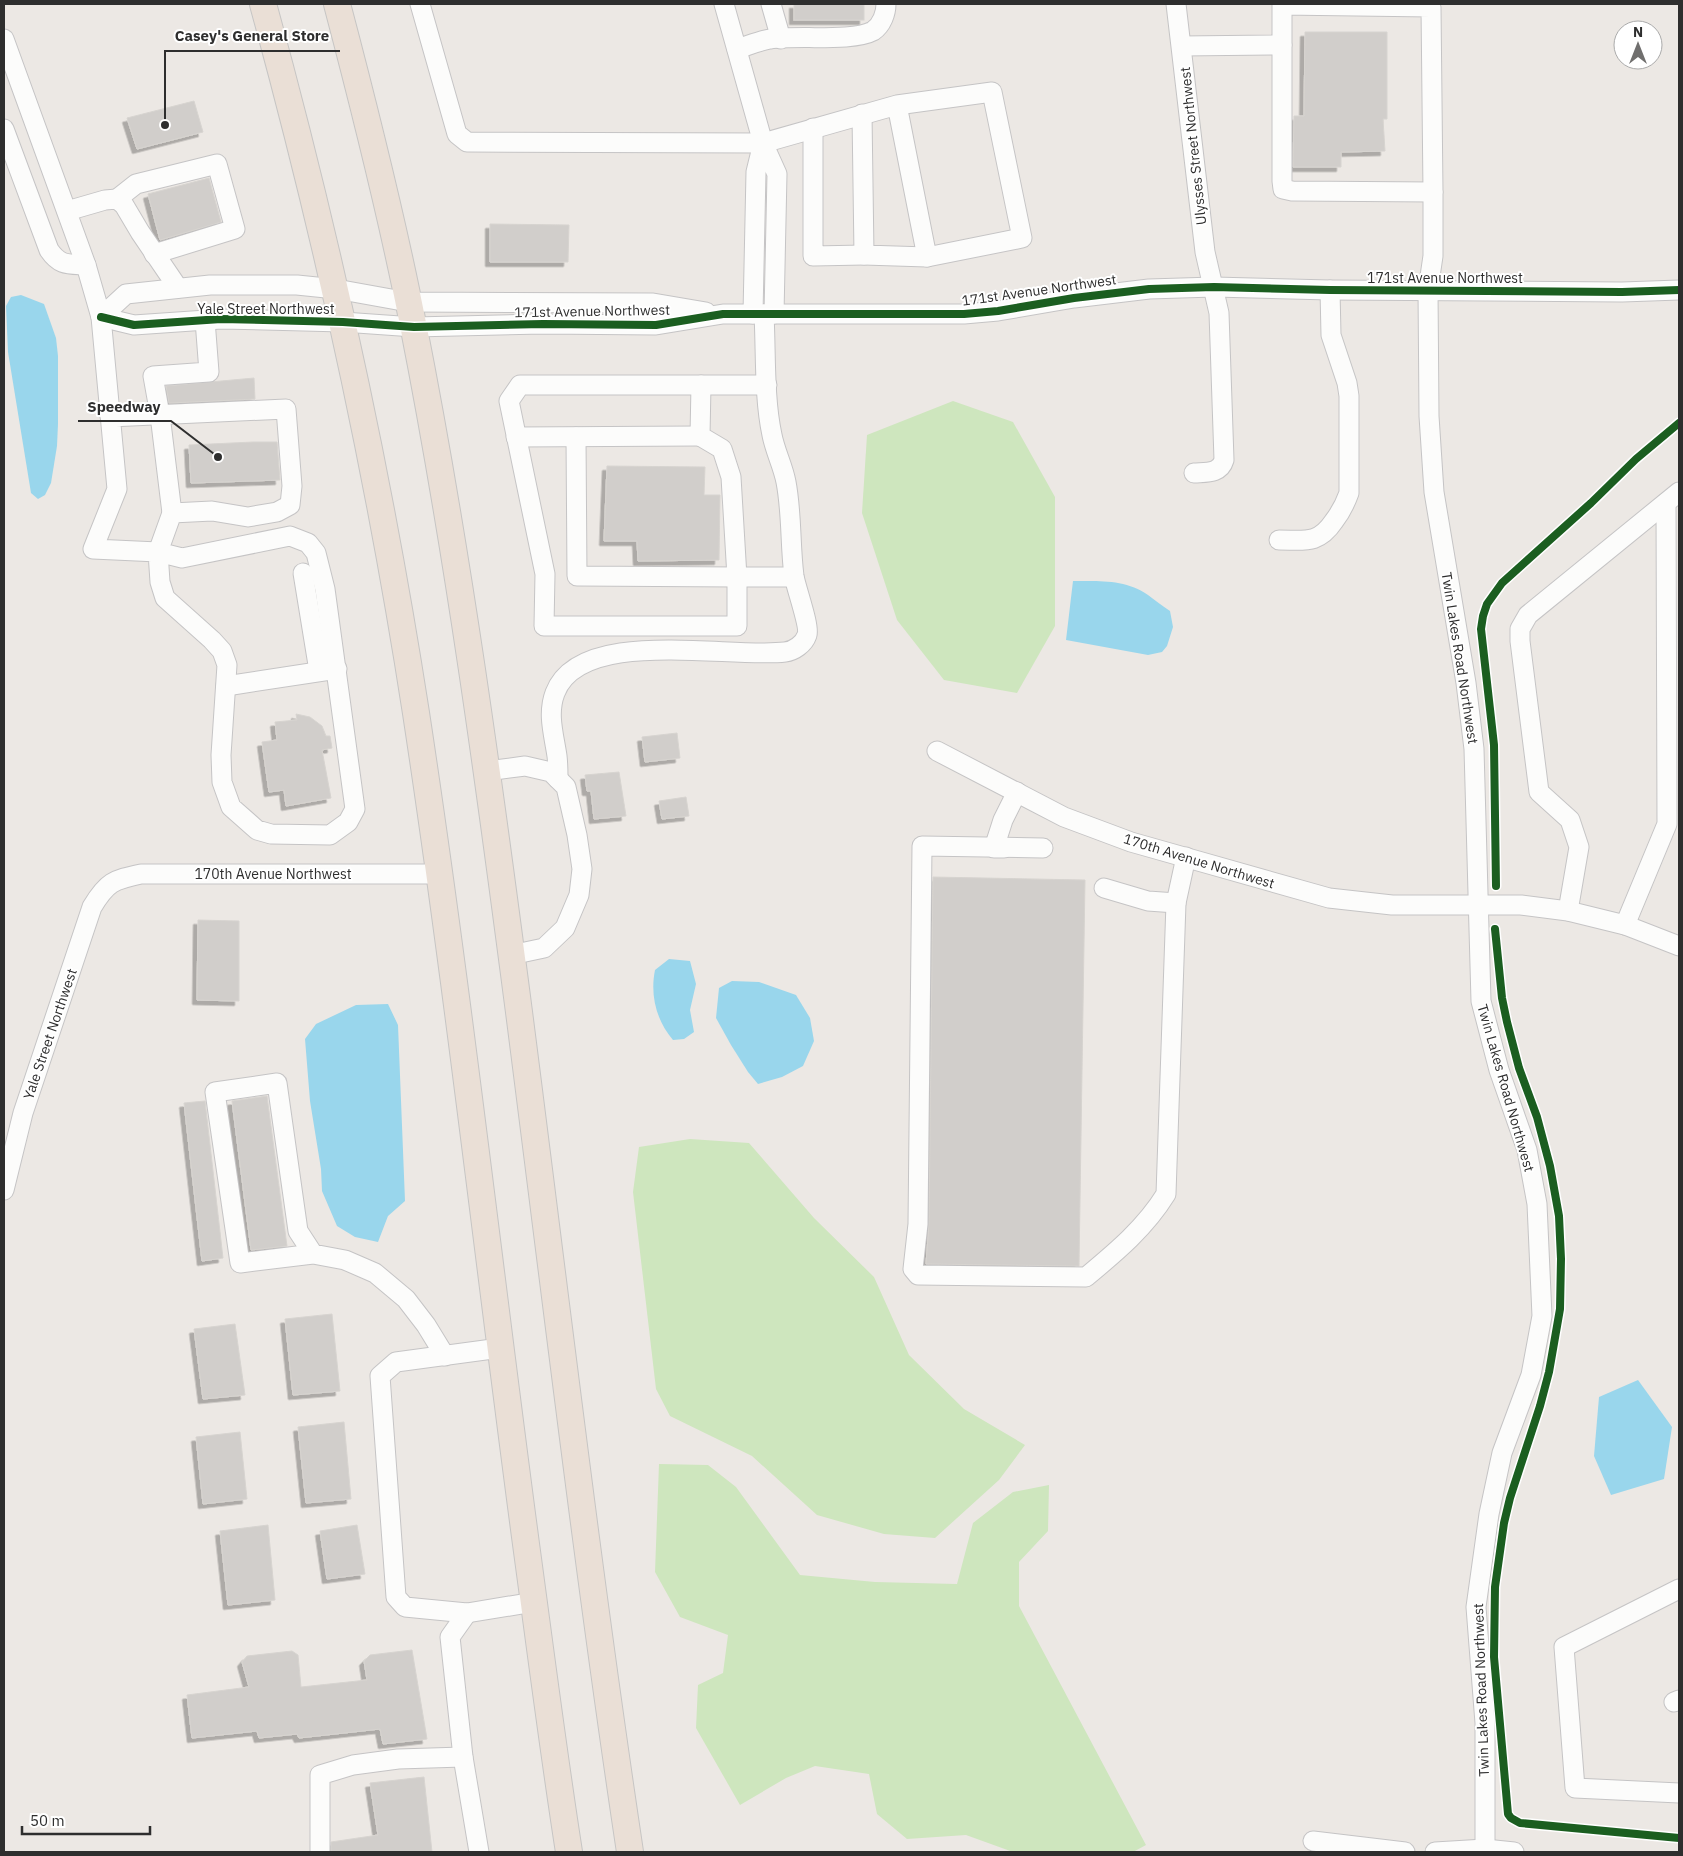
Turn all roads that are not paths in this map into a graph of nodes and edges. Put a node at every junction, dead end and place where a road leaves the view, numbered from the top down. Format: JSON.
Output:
{"nodes":[{"id":1,"x":263,"y":4,"type":"edge"},
{"id":2,"x":337,"y":4,"type":"edge"},
{"id":3,"x":420,"y":4,"type":"edge"},
{"id":4,"x":724,"y":4,"type":"edge"},
{"id":5,"x":771,"y":4,"type":"edge"},
{"id":6,"x":886,"y":4,"type":"edge"},
{"id":7,"x":1176,"y":4,"type":"edge"},
{"id":8,"x":4,"y":39,"type":"edge"},
{"id":9,"x":781,"y":39,"type":"junction"},
{"id":10,"x":1282,"y":45,"type":"junction"},
{"id":11,"x":1182,"y":46,"type":"junction"},
{"id":12,"x":737,"y":49,"type":"junction"},
{"id":13,"x":897,"y":104,"type":"junction"},
{"id":14,"x":862,"y":114,"type":"junction"},
{"id":15,"x":813,"y":128,"type":"junction"},
{"id":16,"x":4,"y":129,"type":"edge"},
{"id":17,"x":763,"y":143,"type":"junction"},
{"id":18,"x":1433,"y":192,"type":"junction"},
{"id":19,"x":117,"y":199,"type":"junction"},
{"id":20,"x":67,"y":212,"type":"junction"},
{"id":21,"x":154,"y":254,"type":"junction"},
{"id":22,"x":864,"y":255,"type":"junction"},
{"id":23,"x":927,"y":257,"type":"junction"},
{"id":24,"x":86,"y":266,"type":"junction"},
{"id":25,"x":1214,"y":287,"type":"junction"},
{"id":26,"x":178,"y":288,"type":"junction"},
{"id":27,"x":336,"y":289,"type":"junction"},
{"id":28,"x":1330,"y":290,"type":"junction"},
{"id":29,"x":1428,"y":290,"type":"junction"},
{"id":30,"x":1679,"y":290,"type":"edge"},
{"id":31,"x":408,"y":302,"type":"junction"},
{"id":32,"x":723,"y":314,"type":"junction"},
{"id":33,"x":764,"y":314,"type":"junction"},
{"id":34,"x":100,"y":317,"type":"junction"},
{"id":35,"x":206,"y":320,"type":"junction"},
{"id":36,"x":343,"y":322,"type":"junction"},
{"id":37,"x":414,"y":327,"type":"junction"},
{"id":38,"x":701,"y":385,"type":"junction"},
{"id":39,"x":767,"y":385,"type":"junction"},
{"id":40,"x":160,"y":415,"type":"junction"},
{"id":41,"x":110,"y":417,"type":"junction"},
{"id":42,"x":700,"y":436,"type":"junction"},
{"id":43,"x":516,"y":437,"type":"junction"},
{"id":44,"x":576,"y":437,"type":"junction"},
{"id":45,"x":1194,"y":473,"type":"dead end"},
{"id":46,"x":1673,"y":498,"type":"edge"},
{"id":47,"x":172,"y":512,"type":"junction"},
{"id":48,"x":1279,"y":540,"type":"dead end"},
{"id":49,"x":158,"y":552,"type":"junction"},
{"id":50,"x":303,"y":573,"type":"dead end"},
{"id":51,"x":545,"y":574,"type":"junction"},
{"id":52,"x":577,"y":576,"type":"junction"},
{"id":53,"x":794,"y":576,"type":"junction"},
{"id":54,"x":737,"y":577,"type":"junction"},
{"id":55,"x":328,"y":670,"type":"junction"},
{"id":56,"x":226,"y":686,"type":"junction"},
{"id":57,"x":937,"y":751,"type":"dead end"},
{"id":58,"x":487,"y":771,"type":"junction"},
{"id":59,"x":558,"y":779,"type":"junction"},
{"id":60,"x":1018,"y":792,"type":"junction"},
{"id":61,"x":994,"y":848,"type":"junction"},
{"id":62,"x":1043,"y":848,"type":"dead end"},
{"id":63,"x":1186,"y":857,"type":"junction"},
{"id":64,"x":439,"y":874,"type":"junction"},
{"id":65,"x":109,"y":885,"type":"joint"},
{"id":66,"x":1104,"y":888,"type":"dead end"},
{"id":67,"x":1176,"y":904,"type":"junction"},
{"id":68,"x":1479,"y":905,"type":"junction"},
{"id":69,"x":1568,"y":912,"type":"junction"},
{"id":70,"x":1625,"y":925,"type":"junction"},
{"id":71,"x":1679,"y":946,"type":"edge"},
{"id":72,"x":511,"y":955,"type":"junction"},
{"id":73,"x":4,"y":1190,"type":"edge"},
{"id":74,"x":314,"y":1254,"type":"junction"},
{"id":75,"x":500,"y":1348,"type":"junction"},
{"id":76,"x":444,"y":1356,"type":"junction"},
{"id":77,"x":1679,"y":1589,"type":"edge"},
{"id":78,"x":534,"y":1602,"type":"junction"},
{"id":79,"x":467,"y":1613,"type":"junction"},
{"id":80,"x":463,"y":1757,"type":"junction"},
{"id":81,"x":1679,"y":1793,"type":"edge"},
{"id":82,"x":1313,"y":1841,"type":"dead end"},
{"id":83,"x":1484,"y":1849,"type":"junction"},
{"id":84,"x":320,"y":1852,"type":"edge"},
{"id":85,"x":479,"y":1852,"type":"edge"},
{"id":86,"x":569,"y":1852,"type":"edge"},
{"id":87,"x":630,"y":1852,"type":"edge"},
{"id":88,"x":1405,"y":1852,"type":"edge"},
{"id":89,"x":1435,"y":1852,"type":"edge"},
{"id":90,"x":1514,"y":1852,"type":"edge"}],
"edges":[{"from":1,"to":27,"type":"highway"},
{"from":2,"to":31,"type":"highway"},
{"from":3,"to":17,"type":"street"},
{"from":4,"to":12,"type":"street"},
{"from":5,"to":9,"type":"street"},
{"from":6,"to":9,"type":"street"},
{"from":7,"to":11,"type":"street","name":"Ulysses Street Northwest"},
{"from":8,"to":20,"type":"street"},
{"from":9,"to":12,"type":"street"},
{"from":10,"to":11,"type":"street"},
{"from":10,"to":18,"type":"street"},
{"from":10,"to":18,"type":"street","name":"Twin Lakes Road Northwest"},
{"from":11,"to":25,"type":"street","name":"Ulysses Street Northwest"},
{"from":12,"to":17,"type":"street"},
{"from":13,"to":14,"type":"street"},
{"from":13,"to":23,"type":"street"},
{"from":13,"to":23,"type":"street"},
{"from":14,"to":15,"type":"street"},
{"from":14,"to":22,"type":"street"},
{"from":15,"to":17,"type":"street"},
{"from":15,"to":22,"type":"street"},
{"from":16,"to":24,"type":"street"},
{"from":17,"to":33,"type":"street"},
{"from":18,"to":29,"type":"street","name":"Twin Lakes Road Northwest"},
{"from":19,"to":20,"type":"street"},
{"from":19,"to":21,"type":"street"},
{"from":19,"to":21,"type":"street"},
{"from":20,"to":24,"type":"street"},
{"from":21,"to":26,"type":"street"},
{"from":22,"to":23,"type":"street"},
{"from":24,"to":34,"type":"street"},
{"from":25,"to":28,"type":"street","name":"171st Avenue Northwest"},
{"from":25,"to":33,"type":"street","name":"171st Avenue Northwest"},
{"from":25,"to":45,"type":"street","name":"Ulysses Street Northwest"},
{"from":26,"to":27,"type":"street","name":"Yale Street Northwest"},
{"from":26,"to":34,"type":"street","name":"Yale Street Northwest"},
{"from":27,"to":31,"type":"street","name":"171st Avenue Northwest"},
{"from":27,"to":36,"type":"highway"},
{"from":28,"to":29,"type":"street","name":"171st Avenue Northwest"},
{"from":28,"to":48,"type":"street"},
{"from":29,"to":30,"type":"street","name":"171st Avenue Northwest"},
{"from":29,"to":68,"type":"street","name":"Twin Lakes Road Northwest"},
{"from":31,"to":32,"type":"street","name":"171st Avenue Northwest"},
{"from":31,"to":37,"type":"highway"},
{"from":32,"to":33,"type":"street","name":"171st Avenue Northwest"},
{"from":32,"to":37,"type":"street","name":"171st Avenue Northwest"},
{"from":33,"to":39,"type":"street"},
{"from":34,"to":35,"type":"street","name":"Yale Street Northwest"},
{"from":34,"to":41,"type":"street"},
{"from":35,"to":36,"type":"street","name":"Yale Street Northwest"},
{"from":35,"to":40,"type":"street"},
{"from":36,"to":37,"type":"street","name":"171st Avenue Northwest"},
{"from":36,"to":64,"type":"highway"},
{"from":37,"to":58,"type":"highway"},
{"from":38,"to":39,"type":"street"},
{"from":38,"to":42,"type":"street"},
{"from":38,"to":43,"type":"street"},
{"from":39,"to":53,"type":"street"},
{"from":40,"to":41,"type":"street"},
{"from":40,"to":47,"type":"street"},
{"from":40,"to":47,"type":"street"},
{"from":41,"to":49,"type":"street"},
{"from":42,"to":44,"type":"street"},
{"from":42,"to":54,"type":"street"},
{"from":43,"to":44,"type":"street"},
{"from":43,"to":51,"type":"street"},
{"from":44,"to":52,"type":"street"},
{"from":46,"to":69,"type":"street"},
{"from":46,"to":70,"type":"street"},
{"from":47,"to":49,"type":"street"},
{"from":49,"to":55,"type":"street"},
{"from":49,"to":56,"type":"street"},
{"from":50,"to":55,"type":"street"},
{"from":51,"to":52,"type":"street"},
{"from":51,"to":54,"type":"street"},
{"from":52,"to":54,"type":"street"},
{"from":53,"to":54,"type":"street"},
{"from":53,"to":59,"type":"street"},
{"from":55,"to":56,"type":"street"},
{"from":55,"to":56,"type":"street"},
{"from":57,"to":60,"type":"street","name":"170th Avenue Northwest"},
{"from":58,"to":59,"type":"street"},
{"from":58,"to":72,"type":"highway"},
{"from":59,"to":72,"type":"street"},
{"from":60,"to":61,"type":"street"},
{"from":60,"to":63,"type":"street","name":"170th Avenue Northwest"},
{"from":61,"to":62,"type":"street"},
{"from":61,"to":67,"type":"street"},
{"from":63,"to":67,"type":"street"},
{"from":63,"to":68,"type":"street","name":"170th Avenue Northwest"},
{"from":64,"to":65,"type":"street","name":"170th Avenue Northwest"},
{"from":64,"to":75,"type":"highway"},
{"from":65,"to":73,"type":"street","name":"Yale Street Northwest"},
{"from":66,"to":67,"type":"street"},
{"from":68,"to":69,"type":"street","name":"170th Avenue Northwest"},
{"from":68,"to":83,"type":"street","name":"Twin Lakes Road Northwest"},
{"from":69,"to":70,"type":"street","name":"170th Avenue Northwest"},
{"from":70,"to":71,"type":"street","name":"170th Avenue Northwest"},
{"from":72,"to":87,"type":"highway"},
{"from":74,"to":74,"type":"street"},
{"from":74,"to":76,"type":"street"},
{"from":75,"to":76,"type":"street"},
{"from":75,"to":78,"type":"highway"},
{"from":76,"to":79,"type":"street"},
{"from":77,"to":81,"type":"street"},
{"from":78,"to":79,"type":"street"},
{"from":78,"to":86,"type":"highway"},
{"from":79,"to":80,"type":"street"},
{"from":80,"to":84,"type":"street"},
{"from":80,"to":85,"type":"street"},
{"from":82,"to":88,"type":"street"},
{"from":83,"to":89,"type":"street"},
{"from":83,"to":90,"type":"street"}]}
